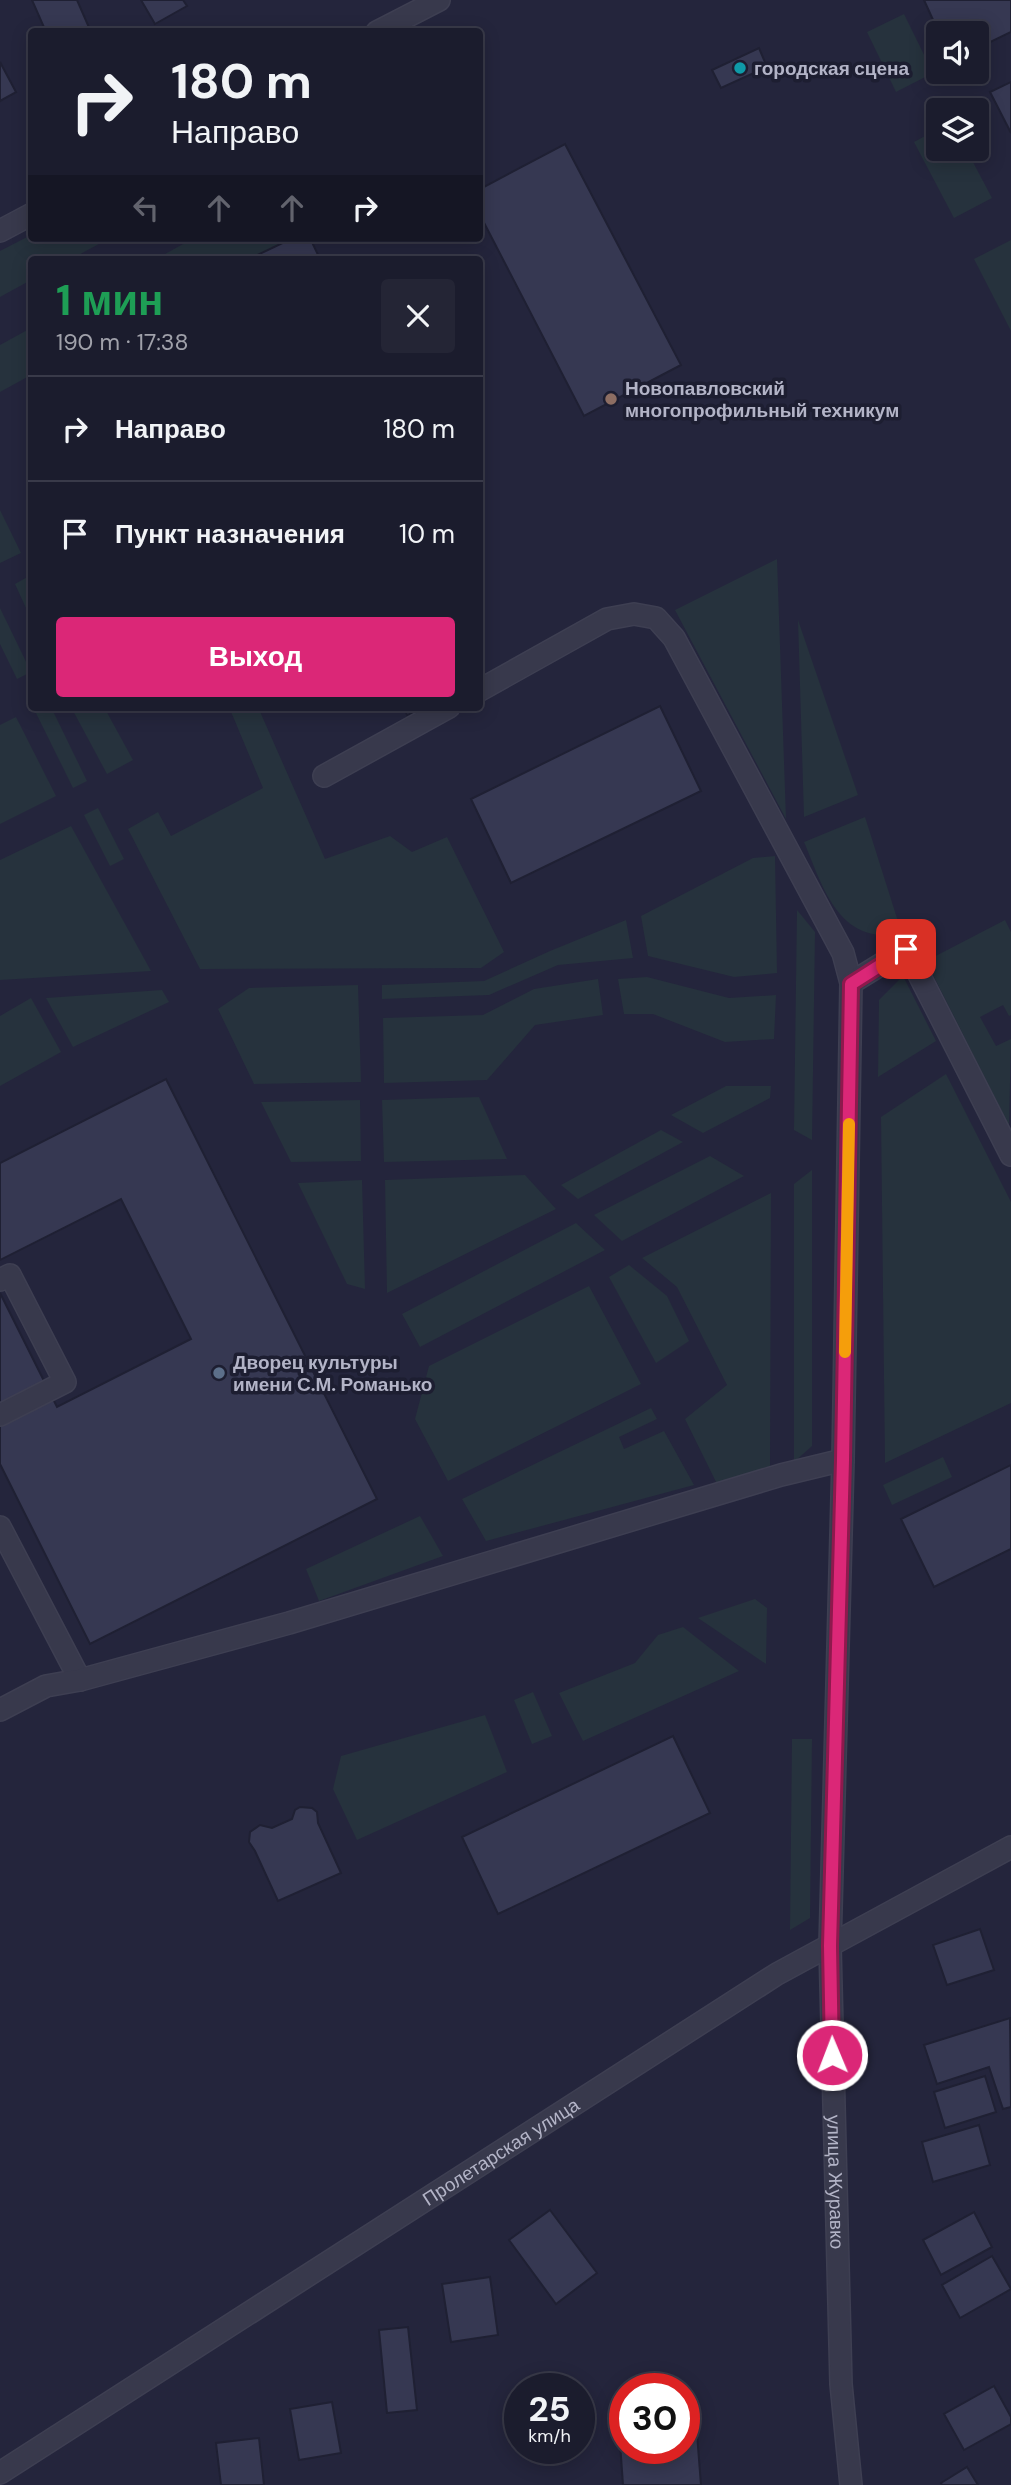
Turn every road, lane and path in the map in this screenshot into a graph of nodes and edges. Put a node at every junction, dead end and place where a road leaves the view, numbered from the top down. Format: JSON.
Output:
{"nodes":[{"id":1,"x":439,"y":0,"type":"edge"},
{"id":2,"x":385,"y":28,"type":"edge"},
{"id":3,"x":28,"y":216,"type":"edge"},
{"id":4,"x":0,"y":231,"type":"edge"},
{"id":5,"x":483,"y":688,"type":"edge"},
{"id":6,"x":442,"y":711,"type":"edge"},
{"id":7,"x":324,"y":776,"type":"dead end"},
{"id":8,"x":851,"y":984,"type":"junction"},
{"id":9,"x":1011,"y":1156,"type":"edge"},
{"id":10,"x":0,"y":1280,"type":"edge"},
{"id":11,"x":0,"y":1415,"type":"edge"},
{"id":12,"x":843,"y":1460,"type":"junction"},
{"id":13,"x":0,"y":1527,"type":"edge"},
{"id":14,"x":80,"y":1680,"type":"junction"},
{"id":15,"x":0,"y":1710,"type":"edge"},
{"id":16,"x":1011,"y":1847,"type":"edge"},
{"id":17,"x":830,"y":1946,"type":"junction"},
{"id":18,"x":0,"y":2473,"type":"edge"},
{"id":19,"x":851,"y":2485,"type":"edge"}],
"edges":[{"from":1,"to":2,"type":"street"},
{"from":3,"to":4,"type":"street"},
{"from":5,"to":8,"type":"street","name":"улица Журавко"},
{"from":6,"to":7,"type":"street"},
{"from":8,"to":9,"type":"street"},
{"from":8,"to":12,"type":"street","name":"улица Журавко"},
{"from":10,"to":11,"type":"street"},
{"from":12,"to":14,"type":"street"},
{"from":12,"to":17,"type":"street","name":"улица Журавко"},
{"from":13,"to":14,"type":"street"},
{"from":14,"to":15,"type":"street"},
{"from":16,"to":17,"type":"street","name":"Пролетарская улица"},
{"from":17,"to":18,"type":"street","name":"Пролетарская улица"},
{"from":17,"to":19,"type":"street","name":"улица Журавко"}]}
